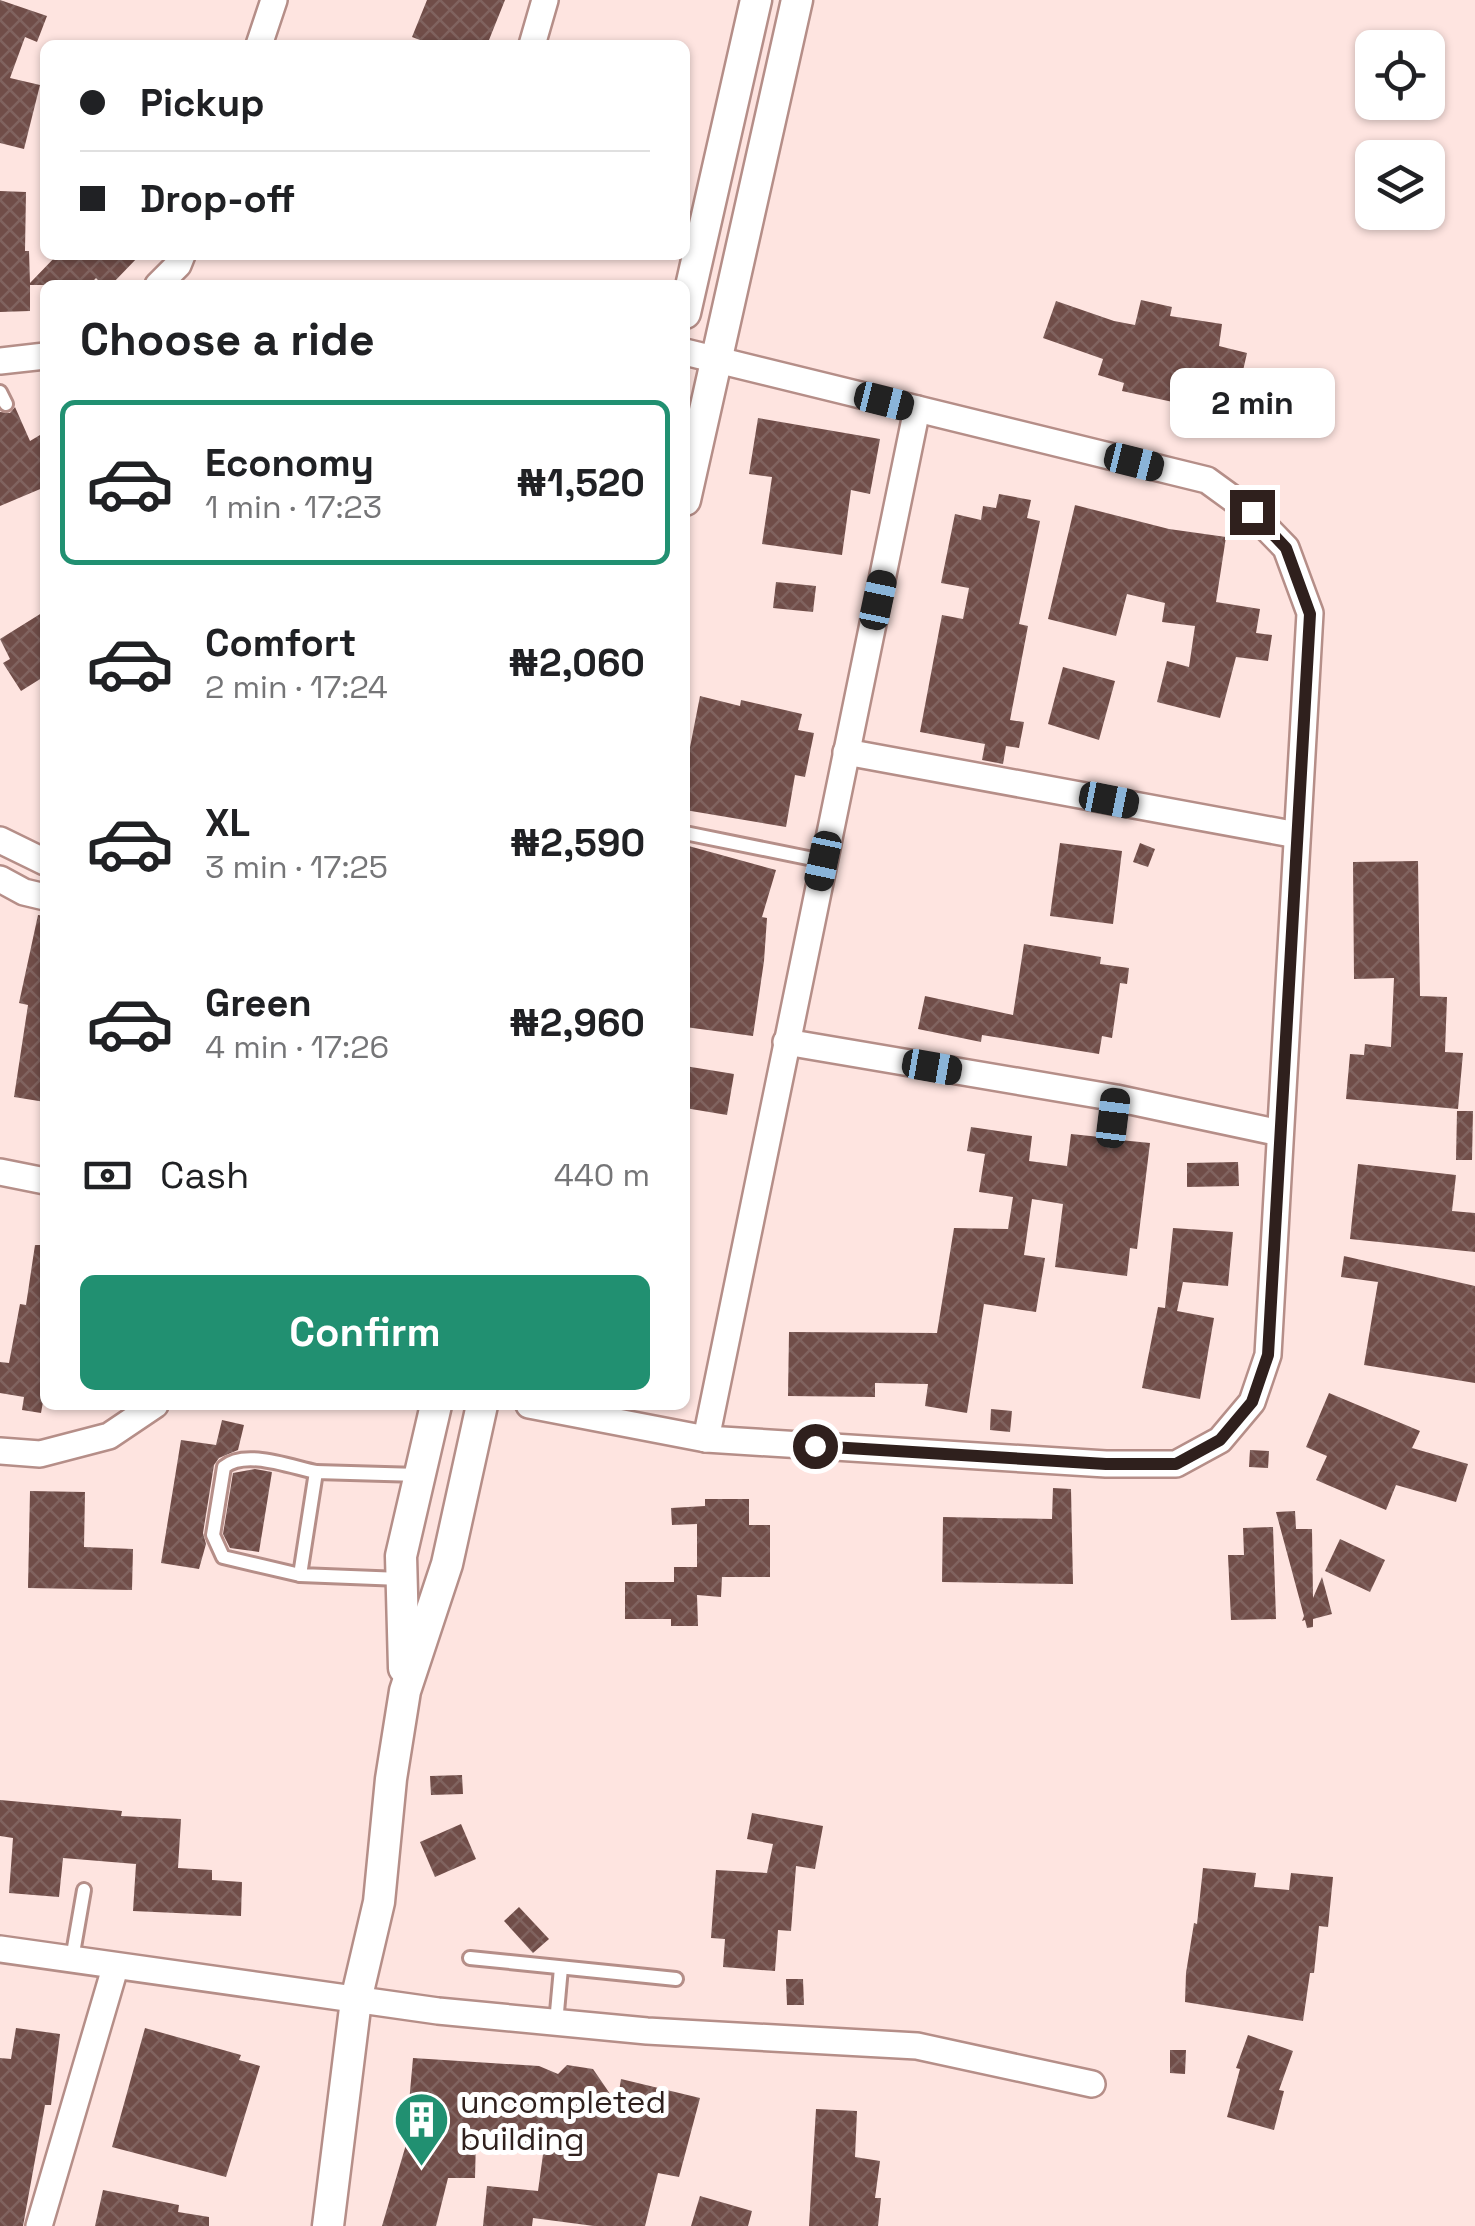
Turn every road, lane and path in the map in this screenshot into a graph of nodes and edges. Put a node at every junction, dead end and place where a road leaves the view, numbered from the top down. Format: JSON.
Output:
{"nodes":[{"id":1,"x":274,"y":0,"type":"edge"},
{"id":2,"x":545,"y":0,"type":"edge"},
{"id":3,"x":756,"y":0,"type":"edge"},
{"id":4,"x":797,"y":0,"type":"edge"},
{"id":5,"x":261,"y":40,"type":"edge"},
{"id":6,"x":533,"y":40,"type":"edge"},
{"id":7,"x":180,"y":260,"type":"edge"},
{"id":8,"x":163,"y":280,"type":"edge"},
{"id":9,"x":690,"y":291,"type":"edge"},
{"id":10,"x":690,"y":353,"type":"edge"},
{"id":11,"x":40,"y":357,"type":"edge"},
{"id":12,"x":716,"y":360,"type":"junction"},
{"id":13,"x":0,"y":361,"type":"edge"},
{"id":14,"x":917,"y":409,"type":"junction"},
{"id":15,"x":690,"y":477,"type":"edge"},
{"id":16,"x":846,"y":752,"type":"junction"},
{"id":17,"x":690,"y":834,"type":"edge"},
{"id":18,"x":1298,"y":836,"type":"junction"},
{"id":19,"x":0,"y":840,"type":"edge"},
{"id":20,"x":40,"y":854,"type":"edge"},
{"id":21,"x":823,"y":861,"type":"junction"},
{"id":22,"x":0,"y":878,"type":"edge"},
{"id":23,"x":40,"y":896,"type":"edge"},
{"id":24,"x":786,"y":1042,"type":"junction"},
{"id":25,"x":1116,"y":1098,"type":"junction"},
{"id":26,"x":1280,"y":1133,"type":"junction"},
{"id":27,"x":1110,"y":1138,"type":"dead end"},
{"id":28,"x":0,"y":1172,"type":"edge"},
{"id":29,"x":40,"y":1180,"type":"edge"},
{"id":30,"x":148,"y":1410,"type":"edge"},
{"id":31,"x":435,"y":1410,"type":"edge"},
{"id":32,"x":481,"y":1410,"type":"edge"},
{"id":33,"x":555,"y":1410,"type":"edge"},
{"id":34,"x":706,"y":1439,"type":"junction"},
{"id":35,"x":0,"y":1451,"type":"edge"},
{"id":36,"x":316,"y":1472,"type":"junction"},
{"id":37,"x":420,"y":1475,"type":"junction"},
{"id":38,"x":300,"y":1574,"type":"junction"},
{"id":39,"x":401,"y":1579,"type":"junction"},
{"id":40,"x":406,"y":1691,"type":"junction"},
{"id":41,"x":84,"y":1890,"type":"dead end"},
{"id":42,"x":0,"y":1949,"type":"edge"},
{"id":43,"x":470,"y":1958,"type":"dead end"},
{"id":44,"x":72,"y":1960,"type":"junction"},
{"id":45,"x":115,"y":1968,"type":"junction"},
{"id":46,"x":562,"y":1968,"type":"junction"},
{"id":47,"x":676,"y":1979,"type":"dead end"},
{"id":48,"x":356,"y":2000,"type":"junction"},
{"id":49,"x":556,"y":2023,"type":"junction"},
{"id":50,"x":1092,"y":2084,"type":"dead end"},
{"id":51,"x":39,"y":2226,"type":"edge"},
{"id":52,"x":328,"y":2226,"type":"edge"}],
"edges":[{"from":1,"to":5,"type":"street"},
{"from":2,"to":6,"type":"street"},
{"from":3,"to":9,"type":"street"},
{"from":4,"to":12,"type":"street"},
{"from":7,"to":8,"type":"street"},
{"from":10,"to":12,"type":"street"},
{"from":11,"to":13,"type":"street"},
{"from":12,"to":14,"type":"street"},
{"from":12,"to":15,"type":"street"},
{"from":14,"to":16,"type":"street"},
{"from":14,"to":18,"type":"street"},
{"from":16,"to":18,"type":"street"},
{"from":16,"to":21,"type":"street"},
{"from":17,"to":21,"type":"lane"},
{"from":18,"to":26,"type":"street"},
{"from":19,"to":20,"type":"street"},
{"from":21,"to":24,"type":"street"},
{"from":22,"to":23,"type":"street"},
{"from":24,"to":25,"type":"street"},
{"from":24,"to":34,"type":"street"},
{"from":25,"to":26,"type":"street"},
{"from":25,"to":27,"type":"lane"},
{"from":26,"to":34,"type":"street"},
{"from":28,"to":29,"type":"street"},
{"from":30,"to":35,"type":"street"},
{"from":31,"to":37,"type":"street"},
{"from":32,"to":40,"type":"street"},
{"from":33,"to":34,"type":"street"},
{"from":36,"to":37,"type":"lane"},
{"from":36,"to":38,"type":"lane"},
{"from":36,"to":38,"type":"lane"},
{"from":37,"to":39,"type":"street"},
{"from":38,"to":39,"type":"lane"},
{"from":39,"to":40,"type":"street"},
{"from":40,"to":48,"type":"street"},
{"from":41,"to":44,"type":"lane"},
{"from":42,"to":44,"type":"street"},
{"from":43,"to":46,"type":"lane"},
{"from":44,"to":45,"type":"street"},
{"from":45,"to":48,"type":"street"},
{"from":45,"to":51,"type":"street"},
{"from":46,"to":47,"type":"lane"},
{"from":46,"to":49,"type":"lane"},
{"from":48,"to":49,"type":"street"},
{"from":48,"to":52,"type":"street"},
{"from":49,"to":50,"type":"street"}]}
